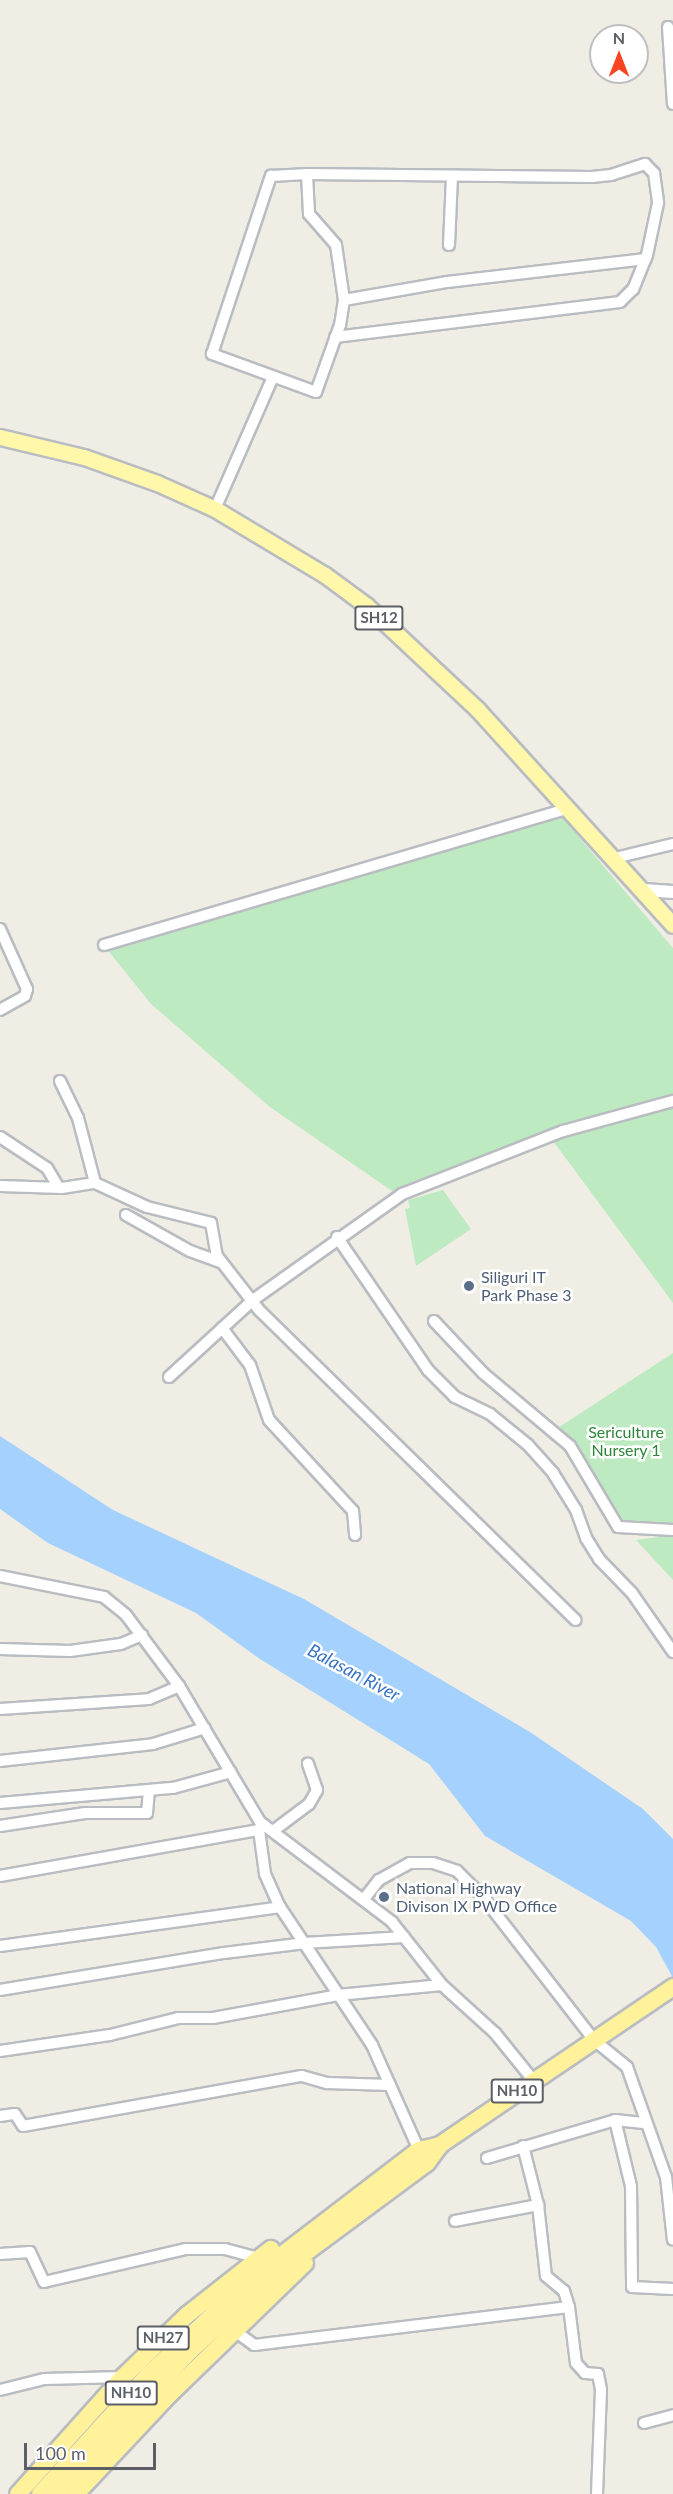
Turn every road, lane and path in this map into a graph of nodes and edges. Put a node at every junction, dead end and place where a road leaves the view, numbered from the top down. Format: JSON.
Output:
{"nodes":[{"id":1,"x":668,"y":27,"type":"dead end"},
{"id":2,"x":673,"y":104,"type":"edge"},
{"id":3,"x":307,"y":174,"type":"junction"},
{"id":4,"x":452,"y":176,"type":"junction"},
{"id":5,"x":449,"y":245,"type":"dead end"},
{"id":6,"x":646,"y":259,"type":"junction"},
{"id":7,"x":344,"y":300,"type":"junction"},
{"id":8,"x":335,"y":338,"type":"junction"},
{"id":9,"x":272,"y":379,"type":"junction"},
{"id":10,"x":0,"y":437,"type":"edge"},
{"id":11,"x":214,"y":509,"type":"junction"},
{"id":12,"x":568,"y":808,"type":"junction"},
{"id":13,"x":673,"y":844,"type":"edge"},
{"id":14,"x":615,"y":858,"type":"junction"},
{"id":15,"x":644,"y":890,"type":"junction"},
{"id":16,"x":673,"y":892,"type":"edge"},
{"id":17,"x":673,"y":925,"type":"edge"},
{"id":18,"x":0,"y":929,"type":"edge"},
{"id":19,"x":104,"y":945,"type":"dead end"},
{"id":20,"x":0,"y":1010,"type":"edge"},
{"id":21,"x":60,"y":1081,"type":"dead end"},
{"id":22,"x":673,"y":1101,"type":"edge"},
{"id":23,"x":0,"y":1137,"type":"edge"},
{"id":24,"x":95,"y":1183,"type":"junction"},
{"id":25,"x":0,"y":1186,"type":"edge"},
{"id":26,"x":59,"y":1188,"type":"junction"},
{"id":27,"x":126,"y":1215,"type":"dead end"},
{"id":28,"x":336,"y":1237,"type":"junction"},
{"id":29,"x":222,"y":1262,"type":"junction"},
{"id":30,"x":253,"y":1300,"type":"junction"},
{"id":31,"x":434,"y":1321,"type":"dead end"},
{"id":32,"x":222,"y":1328,"type":"junction"},
{"id":33,"x":169,"y":1377,"type":"dead end"},
{"id":34,"x":673,"y":1530,"type":"edge"},
{"id":35,"x":355,"y":1536,"type":"dead end"},
{"id":36,"x":0,"y":1576,"type":"edge"},
{"id":37,"x":576,"y":1620,"type":"dead end"},
{"id":38,"x":141,"y":1635,"type":"junction"},
{"id":39,"x":0,"y":1649,"type":"edge"},
{"id":40,"x":673,"y":1652,"type":"edge"},
{"id":41,"x":179,"y":1686,"type":"junction"},
{"id":42,"x":0,"y":1709,"type":"edge"},
{"id":43,"x":205,"y":1728,"type":"junction"},
{"id":44,"x":0,"y":1761,"type":"edge"},
{"id":45,"x":308,"y":1764,"type":"dead end"},
{"id":46,"x":231,"y":1772,"type":"junction"},
{"id":47,"x":149,"y":1790,"type":"junction"},
{"id":48,"x":0,"y":1803,"type":"edge"},
{"id":49,"x":0,"y":1826,"type":"edge"},
{"id":50,"x":265,"y":1829,"type":"junction"},
{"id":51,"x":0,"y":1876,"type":"edge"},
{"id":52,"x":364,"y":1899,"type":"junction"},
{"id":53,"x":280,"y":1907,"type":"junction"},
{"id":54,"x":404,"y":1937,"type":"junction"},
{"id":55,"x":305,"y":1943,"type":"junction"},
{"id":56,"x":0,"y":1946,"type":"edge"},
{"id":57,"x":442,"y":1985,"type":"junction"},
{"id":58,"x":673,"y":1987,"type":"edge"},
{"id":59,"x":0,"y":1990,"type":"edge"},
{"id":60,"x":338,"y":1995,"type":"junction"},
{"id":61,"x":594,"y":2040,"type":"junction"},
{"id":62,"x":0,"y":2051,"type":"edge"},
{"id":63,"x":533,"y":2080,"type":"junction"},
{"id":64,"x":390,"y":2085,"type":"junction"},
{"id":65,"x":0,"y":2116,"type":"edge"},
{"id":66,"x":615,"y":2120,"type":"junction"},
{"id":67,"x":646,"y":2123,"type":"junction"},
{"id":68,"x":440,"y":2145,"type":"junction"},
{"id":69,"x":523,"y":2146,"type":"junction"},
{"id":70,"x":419,"y":2150,"type":"junction"},
{"id":71,"x":487,"y":2158,"type":"dead end"},
{"id":72,"x":538,"y":2205,"type":"junction"},
{"id":73,"x":338,"y":2217,"type":"junction"},
{"id":74,"x":455,"y":2221,"type":"dead end"},
{"id":75,"x":673,"y":2240,"type":"edge"},
{"id":76,"x":0,"y":2254,"type":"edge"},
{"id":77,"x":260,"y":2258,"type":"junction"},
{"id":78,"x":673,"y":2289,"type":"edge"},
{"id":79,"x":234,"y":2303,"type":"junction"},
{"id":80,"x":569,"y":2307,"type":"junction"},
{"id":81,"x":235,"y":2331,"type":"junction"},
{"id":82,"x":123,"y":2377,"type":"junction"},
{"id":83,"x":0,"y":2390,"type":"edge"},
{"id":84,"x":673,"y":2415,"type":"edge"},
{"id":85,"x":644,"y":2423,"type":"dead end"},
{"id":86,"x":18,"y":2494,"type":"edge"},
{"id":87,"x":40,"y":2494,"type":"edge"},
{"id":88,"x":57,"y":2494,"type":"edge"},
{"id":89,"x":76,"y":2494,"type":"edge"},
{"id":90,"x":597,"y":2494,"type":"edge"}],
"edges":[{"from":1,"to":2,"type":"street"},
{"from":3,"to":4,"type":"street"},
{"from":3,"to":7,"type":"street"},
{"from":3,"to":9,"type":"street"},
{"from":4,"to":5,"type":"street"},
{"from":4,"to":6,"type":"street"},
{"from":6,"to":7,"type":"street"},
{"from":6,"to":8,"type":"street"},
{"from":7,"to":8,"type":"street"},
{"from":8,"to":9,"type":"street"},
{"from":9,"to":11,"type":"street"},
{"from":10,"to":11,"type":"main road","number":"SH12"},
{"from":11,"to":12,"type":"main road","number":"SH12"},
{"from":12,"to":14,"type":"main road","number":"SH12"},
{"from":12,"to":19,"type":"street"},
{"from":13,"to":14,"type":"street"},
{"from":14,"to":15,"type":"main road","number":"SH12"},
{"from":15,"to":16,"type":"street"},
{"from":15,"to":17,"type":"main road","number":"SH12"},
{"from":18,"to":20,"type":"street"},
{"from":21,"to":24,"type":"street"},
{"from":22,"to":28,"type":"street"},
{"from":23,"to":26,"type":"street"},
{"from":24,"to":26,"type":"street"},
{"from":24,"to":29,"type":"street"},
{"from":25,"to":26,"type":"street"},
{"from":27,"to":29,"type":"street"},
{"from":28,"to":30,"type":"street"},
{"from":28,"to":40,"type":"street"},
{"from":29,"to":30,"type":"street"},
{"from":30,"to":32,"type":"street"},
{"from":30,"to":37,"type":"street"},
{"from":31,"to":34,"type":"street"},
{"from":32,"to":33,"type":"street"},
{"from":32,"to":35,"type":"street"},
{"from":36,"to":38,"type":"street"},
{"from":38,"to":39,"type":"street"},
{"from":38,"to":41,"type":"street"},
{"from":41,"to":42,"type":"street"},
{"from":41,"to":43,"type":"street"},
{"from":43,"to":44,"type":"street"},
{"from":43,"to":46,"type":"street"},
{"from":45,"to":50,"type":"street"},
{"from":46,"to":47,"type":"street"},
{"from":46,"to":50,"type":"street"},
{"from":47,"to":48,"type":"street"},
{"from":47,"to":49,"type":"street"},
{"from":50,"to":51,"type":"street"},
{"from":50,"to":52,"type":"street"},
{"from":50,"to":53,"type":"street"},
{"from":52,"to":54,"type":"street"},
{"from":52,"to":61,"type":"street"},
{"from":53,"to":55,"type":"street"},
{"from":53,"to":56,"type":"street"},
{"from":54,"to":55,"type":"street"},
{"from":54,"to":57,"type":"street"},
{"from":55,"to":59,"type":"street"},
{"from":55,"to":60,"type":"street"},
{"from":57,"to":60,"type":"street"},
{"from":57,"to":63,"type":"street"},
{"from":58,"to":61,"type":"highway","number":"NH10"},
{"from":60,"to":62,"type":"street"},
{"from":60,"to":64,"type":"street"},
{"from":61,"to":63,"type":"highway","number":"NH10"},
{"from":61,"to":67,"type":"street"},
{"from":63,"to":68,"type":"highway","number":"NH10"},
{"from":64,"to":65,"type":"street"},
{"from":64,"to":70,"type":"street"},
{"from":66,"to":67,"type":"street"},
{"from":66,"to":69,"type":"street"},
{"from":66,"to":78,"type":"street"},
{"from":67,"to":75,"type":"street"},
{"from":68,"to":70,"type":"highway","number":"NH10"},
{"from":68,"to":73,"type":"highway","number":"NH10"},
{"from":69,"to":71,"type":"street"},
{"from":69,"to":72,"type":"street"},
{"from":70,"to":73,"type":"highway","number":"NH10"},
{"from":72,"to":74,"type":"street"},
{"from":72,"to":80,"type":"street"},
{"from":73,"to":77,"type":"highway","number":"NH27"},
{"from":73,"to":79,"type":"highway","number":"NH10"},
{"from":73,"to":81,"type":"highway","number":"NH27"},
{"from":76,"to":77,"type":"street"},
{"from":77,"to":82,"type":"highway","number":"NH27"},
{"from":79,"to":87,"type":"highway","number":"NH10"},
{"from":79,"to":88,"type":"highway","number":"NH10"},
{"from":80,"to":81,"type":"street"},
{"from":80,"to":90,"type":"street"},
{"from":81,"to":89,"type":"highway","number":"NH27"},
{"from":82,"to":83,"type":"street"},
{"from":82,"to":86,"type":"highway","number":"NH27"},
{"from":84,"to":85,"type":"street"}]}
